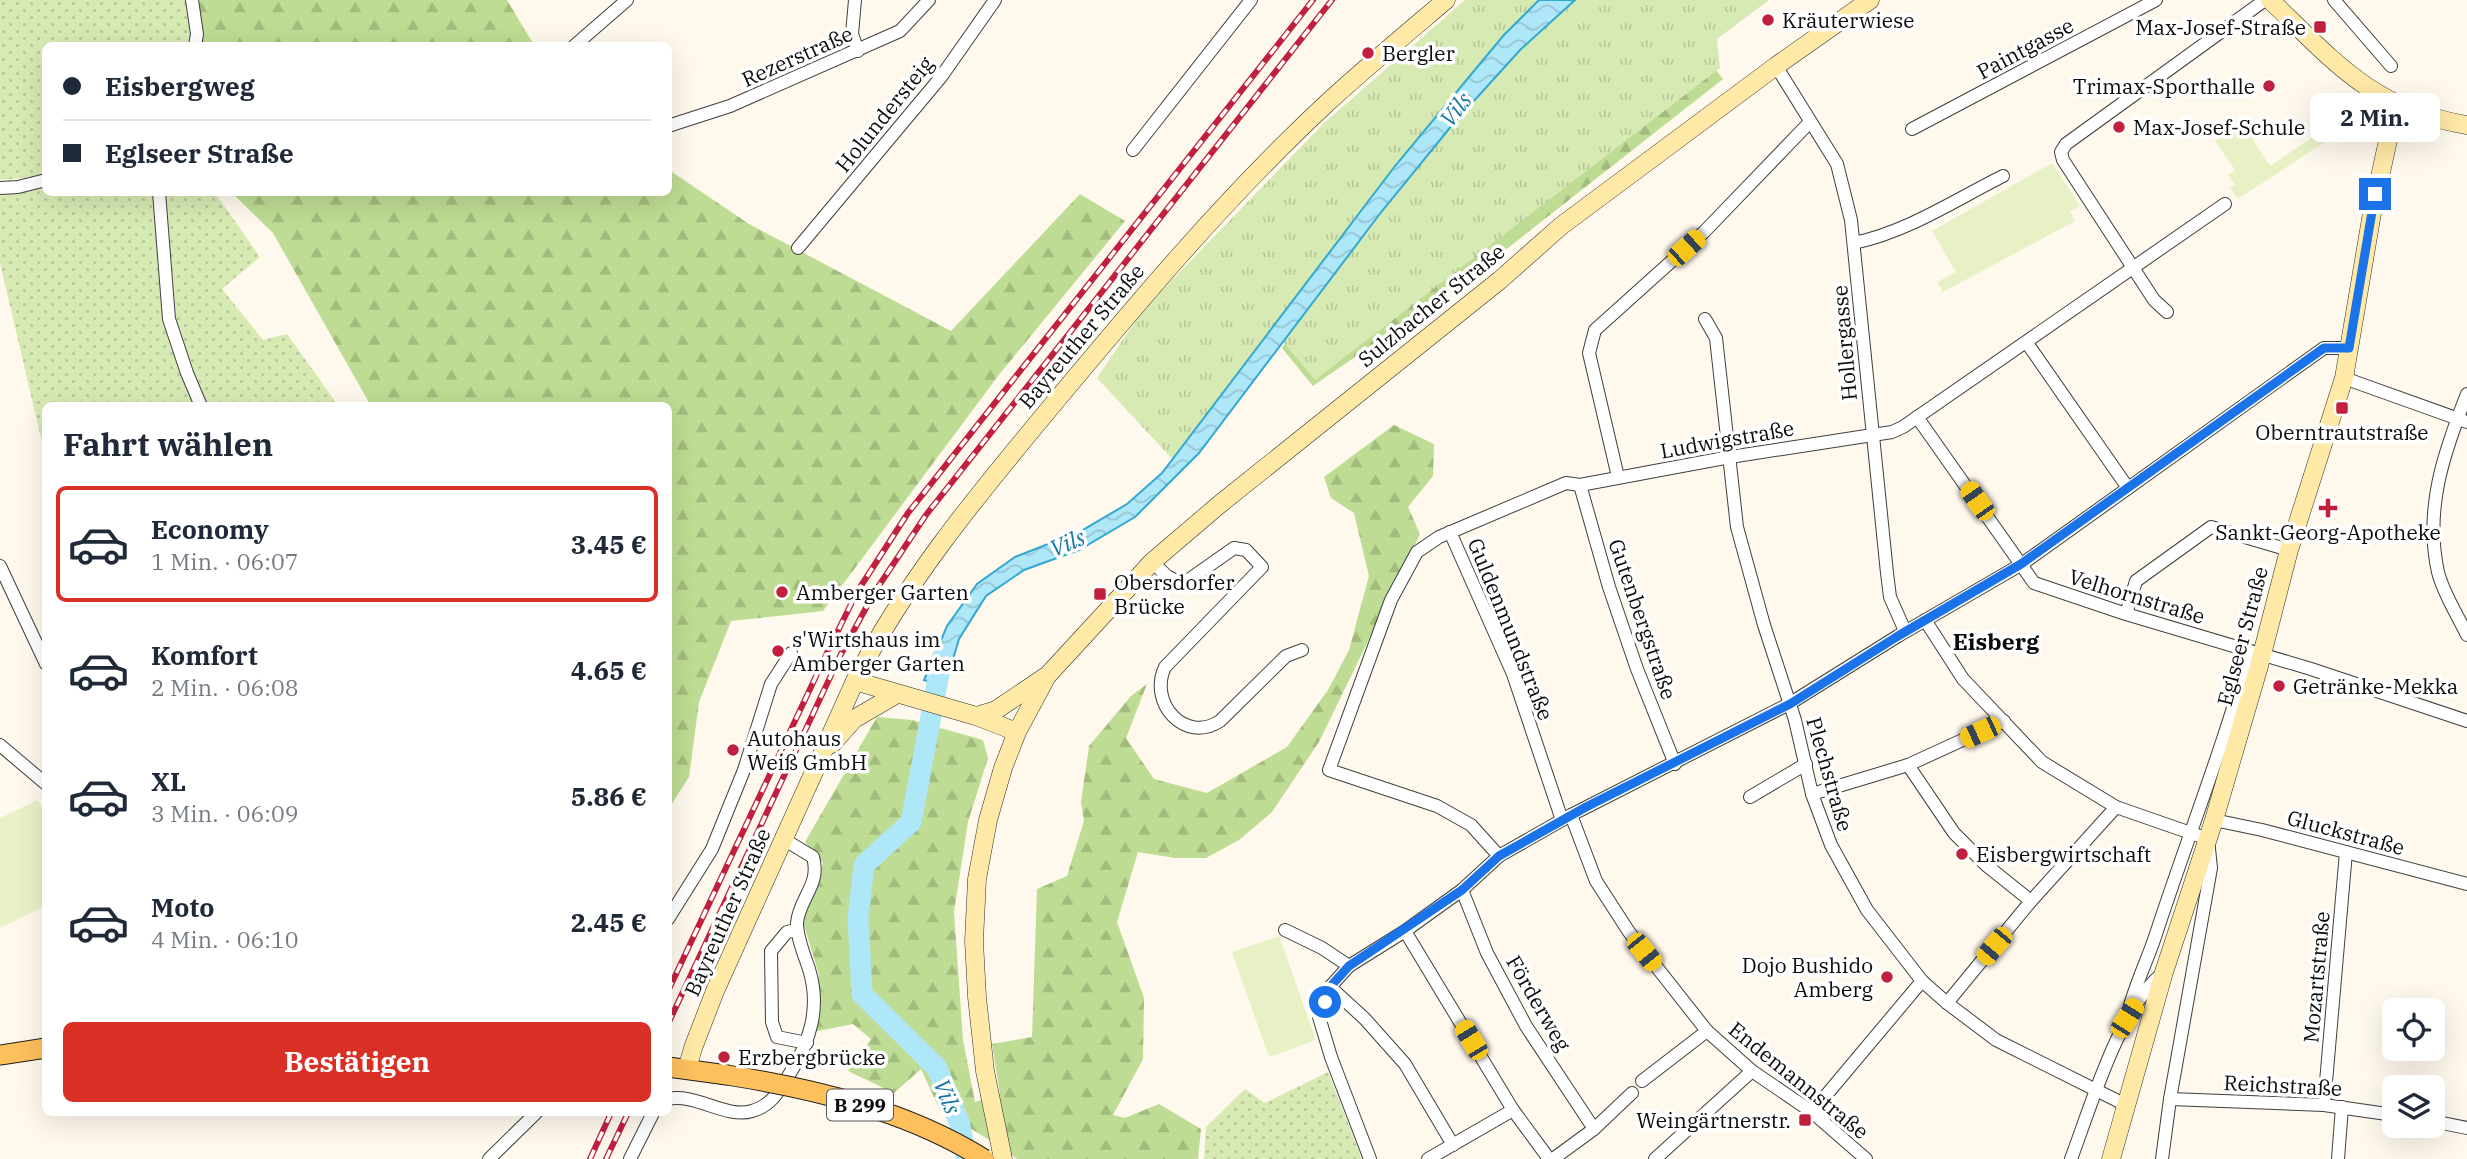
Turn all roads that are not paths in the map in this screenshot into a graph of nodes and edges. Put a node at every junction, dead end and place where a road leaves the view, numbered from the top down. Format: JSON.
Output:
{"nodes":[{"id":1,"x":192,"y":0,"type":"edge"},
{"id":2,"x":627,"y":0,"type":"edge"},
{"id":3,"x":855,"y":0,"type":"edge"},
{"id":4,"x":929,"y":0,"type":"edge"},
{"id":5,"x":995,"y":0,"type":"edge"},
{"id":6,"x":1251,"y":0,"type":"edge"},
{"id":7,"x":1447,"y":0,"type":"edge"},
{"id":8,"x":1870,"y":0,"type":"edge"},
{"id":9,"x":2156,"y":0,"type":"edge"},
{"id":10,"x":2268,"y":0,"type":"edge"},
{"id":11,"x":2334,"y":0,"type":"edge"},
{"id":12,"x":196,"y":42,"type":"edge"},
{"id":13,"x":579,"y":42,"type":"edge"},
{"id":14,"x":858,"y":51,"type":"junction"},
{"id":15,"x":1776,"y":66,"type":"junction"},
{"id":16,"x":2391,"y":66,"type":"dead end"},
{"id":17,"x":2396,"y":104,"type":"junction"},
{"id":18,"x":1810,"y":122,"type":"junction"},
{"id":19,"x":672,"y":125,"type":"edge"},
{"id":20,"x":2467,"y":125,"type":"edge"},
{"id":21,"x":1912,"y":129,"type":"dead end"},
{"id":22,"x":1133,"y":150,"type":"dead end"},
{"id":23,"x":2003,"y":176,"type":"dead end"},
{"id":24,"x":42,"y":181,"type":"edge"},
{"id":25,"x":0,"y":188,"type":"edge"},
{"id":26,"x":159,"y":196,"type":"edge"},
{"id":27,"x":2225,"y":204,"type":"dead end"},
{"id":28,"x":1854,"y":243,"type":"junction"},
{"id":29,"x":798,"y":248,"type":"dead end"},
{"id":30,"x":2133,"y":268,"type":"junction"},
{"id":31,"x":2167,"y":312,"type":"dead end"},
{"id":32,"x":1705,"y":319,"type":"dead end"},
{"id":33,"x":2027,"y":343,"type":"junction"},
{"id":34,"x":2349,"y":348,"type":"junction"},
{"id":35,"x":2344,"y":378,"type":"junction"},
{"id":36,"x":2467,"y":394,"type":"edge"},
{"id":37,"x":199,"y":402,"type":"edge"},
{"id":38,"x":1917,"y":417,"type":"junction"},
{"id":39,"x":2462,"y":420,"type":"edge"},
{"id":40,"x":1872,"y":434,"type":"junction"},
{"id":41,"x":1730,"y":457,"type":"junction"},
{"id":42,"x":1618,"y":477,"type":"junction"},
{"id":43,"x":1580,"y":485,"type":"junction"},
{"id":44,"x":2128,"y":488,"type":"junction"},
{"id":45,"x":1450,"y":532,"type":"junction"},
{"id":46,"x":2289,"y":550,"type":"junction"},
{"id":47,"x":1152,"y":562,"type":"junction"},
{"id":48,"x":2021,"y":564,"type":"junction"},
{"id":49,"x":0,"y":566,"type":"edge"},
{"id":50,"x":2126,"y":614,"type":"junction"},
{"id":51,"x":1925,"y":620,"type":"junction"},
{"id":52,"x":1905,"y":631,"type":"junction"},
{"id":53,"x":2467,"y":635,"type":"edge"},
{"id":54,"x":1302,"y":650,"type":"dead end"},
{"id":55,"x":791,"y":653,"type":"dead end"},
{"id":56,"x":2256,"y":653,"type":"junction"},
{"id":57,"x":42,"y":655,"type":"edge"},
{"id":58,"x":1047,"y":676,"type":"junction"},
{"id":59,"x":855,"y":681,"type":"junction"},
{"id":60,"x":897,"y":694,"type":"junction"},
{"id":61,"x":1790,"y":704,"type":"junction"},
{"id":62,"x":998,"y":717,"type":"junction"},
{"id":63,"x":2004,"y":720,"type":"junction"},
{"id":64,"x":2467,"y":720,"type":"edge"},
{"id":65,"x":1017,"y":732,"type":"junction"},
{"id":66,"x":0,"y":745,"type":"edge"},
{"id":67,"x":821,"y":757,"type":"junction"},
{"id":68,"x":1675,"y":764,"type":"junction"},
{"id":69,"x":1806,"y":764,"type":"junction"},
{"id":70,"x":1908,"y":765,"type":"junction"},
{"id":71,"x":42,"y":781,"type":"edge"},
{"id":72,"x":1812,"y":794,"type":"junction"},
{"id":73,"x":1750,"y":797,"type":"dead end"},
{"id":74,"x":2116,"y":807,"type":"junction"},
{"id":75,"x":1567,"y":818,"type":"junction"},
{"id":76,"x":2214,"y":820,"type":"junction"},
{"id":77,"x":2189,"y":833,"type":"junction"},
{"id":78,"x":2207,"y":839,"type":"junction"},
{"id":79,"x":785,"y":840,"type":"junction"},
{"id":80,"x":2346,"y":852,"type":"junction"},
{"id":81,"x":1499,"y":856,"type":"junction"},
{"id":82,"x":2467,"y":884,"type":"edge"},
{"id":83,"x":1462,"y":890,"type":"junction"},
{"id":84,"x":2031,"y":901,"type":"junction"},
{"id":85,"x":672,"y":913,"type":"edge"},
{"id":86,"x":797,"y":930,"type":"junction"},
{"id":87,"x":1285,"y":930,"type":"dead end"},
{"id":88,"x":1405,"y":930,"type":"junction"},
{"id":89,"x":1349,"y":966,"type":"junction"},
{"id":90,"x":2164,"y":972,"type":"junction"},
{"id":91,"x":1922,"y":981,"type":"junction"},
{"id":92,"x":1330,"y":987,"type":"junction"},
{"id":93,"x":1947,"y":1003,"type":"junction"},
{"id":94,"x":2127,"y":1018,"type":"junction"},
{"id":95,"x":1707,"y":1031,"type":"junction"},
{"id":96,"x":807,"y":1043,"type":"junction"},
{"id":97,"x":42,"y":1049,"type":"edge"},
{"id":98,"x":0,"y":1055,"type":"edge"},
{"id":99,"x":678,"y":1068,"type":"edge"},
{"id":100,"x":1752,"y":1071,"type":"junction"},
{"id":101,"x":1642,"y":1081,"type":"dead end"},
{"id":102,"x":2096,"y":1091,"type":"junction"},
{"id":103,"x":1632,"y":1093,"type":"dead end"},
{"id":104,"x":672,"y":1099,"type":"edge"},
{"id":105,"x":2170,"y":1099,"type":"junction"},
{"id":106,"x":2324,"y":1105,"type":"junction"},
{"id":107,"x":2127,"y":1106,"type":"junction"},
{"id":108,"x":2342,"y":1107,"type":"junction"},
{"id":109,"x":1513,"y":1110,"type":"junction"},
{"id":110,"x":1812,"y":1112,"type":"junction"},
{"id":111,"x":2382,"y":1113,"type":"edge"},
{"id":112,"x":533,"y":1116,"type":"edge"},
{"id":113,"x":652,"y":1116,"type":"edge"},
{"id":114,"x":2445,"y":1124,"type":"edge"},
{"id":115,"x":2467,"y":1128,"type":"edge"},
{"id":116,"x":1594,"y":1129,"type":"junction"},
{"id":117,"x":1453,"y":1145,"type":"junction"},
{"id":118,"x":1860,"y":1157,"type":"edge"},
{"id":119,"x":489,"y":1159,"type":"edge"},
{"id":120,"x":630,"y":1159,"type":"edge"},
{"id":121,"x":984,"y":1159,"type":"edge"},
{"id":122,"x":1003,"y":1159,"type":"edge"},
{"id":123,"x":1370,"y":1159,"type":"edge"},
{"id":124,"x":1428,"y":1159,"type":"edge"},
{"id":125,"x":1551,"y":1159,"type":"edge"},
{"id":126,"x":1655,"y":1159,"type":"edge"},
{"id":127,"x":2071,"y":1159,"type":"edge"},
{"id":128,"x":2111,"y":1159,"type":"edge"},
{"id":129,"x":2162,"y":1159,"type":"edge"},
{"id":130,"x":2338,"y":1159,"type":"edge"}],
"edges":[{"from":1,"to":12,"type":"street"},
{"from":2,"to":13,"type":"street"},
{"from":3,"to":14,"type":"street"},
{"from":4,"to":14,"type":"street","name":"Rezerstraße"},
{"from":5,"to":29,"type":"street","name":"Holundersteig"},
{"from":6,"to":22,"type":"street"},
{"from":7,"to":59,"type":"main road","name":"Bayreuther Straße"},
{"from":8,"to":15,"type":"main road","name":"Sulzbacher Straße"},
{"from":9,"to":21,"type":"street","name":"Paintgasse"},
{"from":10,"to":17,"type":"main road"},
{"from":10,"to":30,"type":"street"},
{"from":11,"to":16,"type":"street"},
{"from":14,"to":19,"type":"street","name":"Rezerstraße"},
{"from":15,"to":18,"type":"street","name":"Hollergasse"},
{"from":15,"to":47,"type":"main road","name":"Sulzbacher Straße"},
{"from":17,"to":20,"type":"main road"},
{"from":17,"to":34,"type":"main road","name":"Eglseer Straße"},
{"from":18,"to":28,"type":"street","name":"Hollergasse"},
{"from":18,"to":42,"type":"street"},
{"from":23,"to":28,"type":"street"},
{"from":24,"to":25,"type":"street"},
{"from":26,"to":37,"type":"street"},
{"from":27,"to":30,"type":"street","name":"Ludwigstraße"},
{"from":28,"to":40,"type":"street","name":"Hollergasse"},
{"from":30,"to":31,"type":"street"},
{"from":30,"to":33,"type":"street","name":"Ludwigstraße"},
{"from":32,"to":41,"type":"street","name":"Plechstraße"},
{"from":33,"to":38,"type":"street","name":"Ludwigstraße"},
{"from":33,"to":44,"type":"street"},
{"from":34,"to":35,"type":"main road","name":"Eglseer Straße"},
{"from":34,"to":44,"type":"street"},
{"from":35,"to":39,"type":"street"},
{"from":35,"to":46,"type":"main road","name":"Eglseer Straße"},
{"from":36,"to":39,"type":"street"},
{"from":38,"to":40,"type":"street","name":"Ludwigstraße"},
{"from":38,"to":48,"type":"street","name":"Velhornstraße"},
{"from":39,"to":53,"type":"street"},
{"from":40,"to":41,"type":"street","name":"Ludwigstraße"},
{"from":40,"to":52,"type":"street","name":"Hollergasse"},
{"from":41,"to":42,"type":"street","name":"Ludwigstraße"},
{"from":41,"to":61,"type":"street","name":"Plechstraße"},
{"from":42,"to":43,"type":"street","name":"Ludwigstraße"},
{"from":43,"to":45,"type":"street","name":"Ludwigstraße"},
{"from":43,"to":68,"type":"street","name":"Gutenbergstraße"},
{"from":44,"to":48,"type":"street"},
{"from":45,"to":75,"type":"street","name":"Guldenmundstraße"},
{"from":45,"to":81,"type":"street","name":"Ludwigstraße"},
{"from":46,"to":50,"type":"street"},
{"from":46,"to":56,"type":"main road","name":"Eglseer Straße"},
{"from":47,"to":54,"type":"street"},
{"from":47,"to":58,"type":"main road","name":"Sulzbacher Straße"},
{"from":48,"to":50,"type":"street","name":"Velhornstraße"},
{"from":48,"to":51,"type":"street"},
{"from":49,"to":57,"type":"street"},
{"from":50,"to":56,"type":"street","name":"Velhornstraße"},
{"from":51,"to":52,"type":"street"},
{"from":51,"to":63,"type":"street"},
{"from":52,"to":61,"type":"street"},
{"from":55,"to":85,"type":"street","name":"Bayreuther Straße"},
{"from":56,"to":64,"type":"street","name":"Velhornstraße"},
{"from":56,"to":76,"type":"main road","name":"Eglseer Straße"},
{"from":56,"to":77,"type":"street","name":"Eglseer Straße"},
{"from":58,"to":62,"type":"main road","name":"Sulzbacher Straße"},
{"from":58,"to":65,"type":"main road","name":"Sulzbacher Straße"},
{"from":59,"to":60,"type":"main road"},
{"from":59,"to":67,"type":"main road","name":"Bayreuther Straße"},
{"from":60,"to":62,"type":"main road"},
{"from":60,"to":67,"type":"main road","name":"Bayreuther Straße"},
{"from":61,"to":68,"type":"street"},
{"from":61,"to":69,"type":"street","name":"Plechstraße"},
{"from":62,"to":65,"type":"main road"},
{"from":63,"to":70,"type":"street"},
{"from":63,"to":74,"type":"street"},
{"from":65,"to":122,"type":"main road","name":"Sulzbacher Straße"},
{"from":66,"to":71,"type":"street"},
{"from":67,"to":79,"type":"main road","name":"Bayreuther Straße"},
{"from":68,"to":75,"type":"street"},
{"from":69,"to":72,"type":"street","name":"Plechstraße"},
{"from":69,"to":73,"type":"street"},
{"from":70,"to":72,"type":"street"},
{"from":70,"to":84,"type":"street"},
{"from":72,"to":91,"type":"street","name":"Plechstraße"},
{"from":74,"to":77,"type":"street"},
{"from":74,"to":84,"type":"street"},
{"from":75,"to":81,"type":"street"},
{"from":75,"to":95,"type":"street","name":"Endemannstraße"},
{"from":76,"to":78,"type":"main road","name":"Eglseer Straße"},
{"from":76,"to":80,"type":"street","name":"Gluckstraße"},
{"from":77,"to":78,"type":"street"},
{"from":77,"to":94,"type":"street","name":"Eglseer Straße"},
{"from":78,"to":90,"type":"main road","name":"Eglseer Straße"},
{"from":78,"to":105,"type":"street"},
{"from":79,"to":86,"type":"street"},
{"from":79,"to":99,"type":"main road","name":"Bayreuther Straße"},
{"from":80,"to":82,"type":"street","name":"Gluckstraße"},
{"from":80,"to":106,"type":"street","name":"Mozartstraße"},
{"from":81,"to":83,"type":"street"},
{"from":83,"to":88,"type":"street"},
{"from":83,"to":116,"type":"street","name":"Förderweg"},
{"from":84,"to":93,"type":"street"},
{"from":86,"to":96,"type":"street"},
{"from":86,"to":96,"type":"street"},
{"from":87,"to":89,"type":"street"},
{"from":88,"to":89,"type":"street"},
{"from":88,"to":109,"type":"street"},
{"from":89,"to":92,"type":"street"},
{"from":90,"to":94,"type":"street","name":"Eglseer Straße"},
{"from":90,"to":107,"type":"main road","name":"Eglseer Straße"},
{"from":91,"to":93,"type":"street","name":"Plechstraße"},
{"from":91,"to":110,"type":"street"},
{"from":92,"to":117,"type":"street"},
{"from":92,"to":123,"type":"street"},
{"from":93,"to":102,"type":"street","name":"Plechstraße"},
{"from":94,"to":102,"type":"street","name":"Eglseer Straße"},
{"from":95,"to":100,"type":"street","name":"Endemannstraße"},
{"from":95,"to":101,"type":"street","name":"Endemannstraße"},
{"from":96,"to":104,"type":"street"},
{"from":97,"to":98,"type":"main road"},
{"from":99,"to":121,"type":"main road","number":"B 299","bridge":true},
{"from":100,"to":110,"type":"street","name":"Endemannstraße"},
{"from":100,"to":126,"type":"street"},
{"from":102,"to":107,"type":"street","name":"Plechstraße"},
{"from":102,"to":127,"type":"street","name":"Eglseer Straße"},
{"from":103,"to":116,"type":"street"},
{"from":105,"to":106,"type":"street","name":"Reichstraße"},
{"from":105,"to":129,"type":"street"},
{"from":106,"to":108,"type":"street","name":"Reichstraße"},
{"from":107,"to":128,"type":"main road","name":"Eglseer Straße"},
{"from":108,"to":111,"type":"street","name":"Reichstraße"},
{"from":108,"to":130,"type":"street"},
{"from":109,"to":117,"type":"street"},
{"from":109,"to":125,"type":"street"},
{"from":110,"to":118,"type":"street","name":"Endemannstraße"},
{"from":112,"to":119,"type":"street"},
{"from":113,"to":120,"type":"street"},
{"from":114,"to":115,"type":"street"},
{"from":116,"to":125,"type":"street"},
{"from":117,"to":124,"type":"street"}]}
